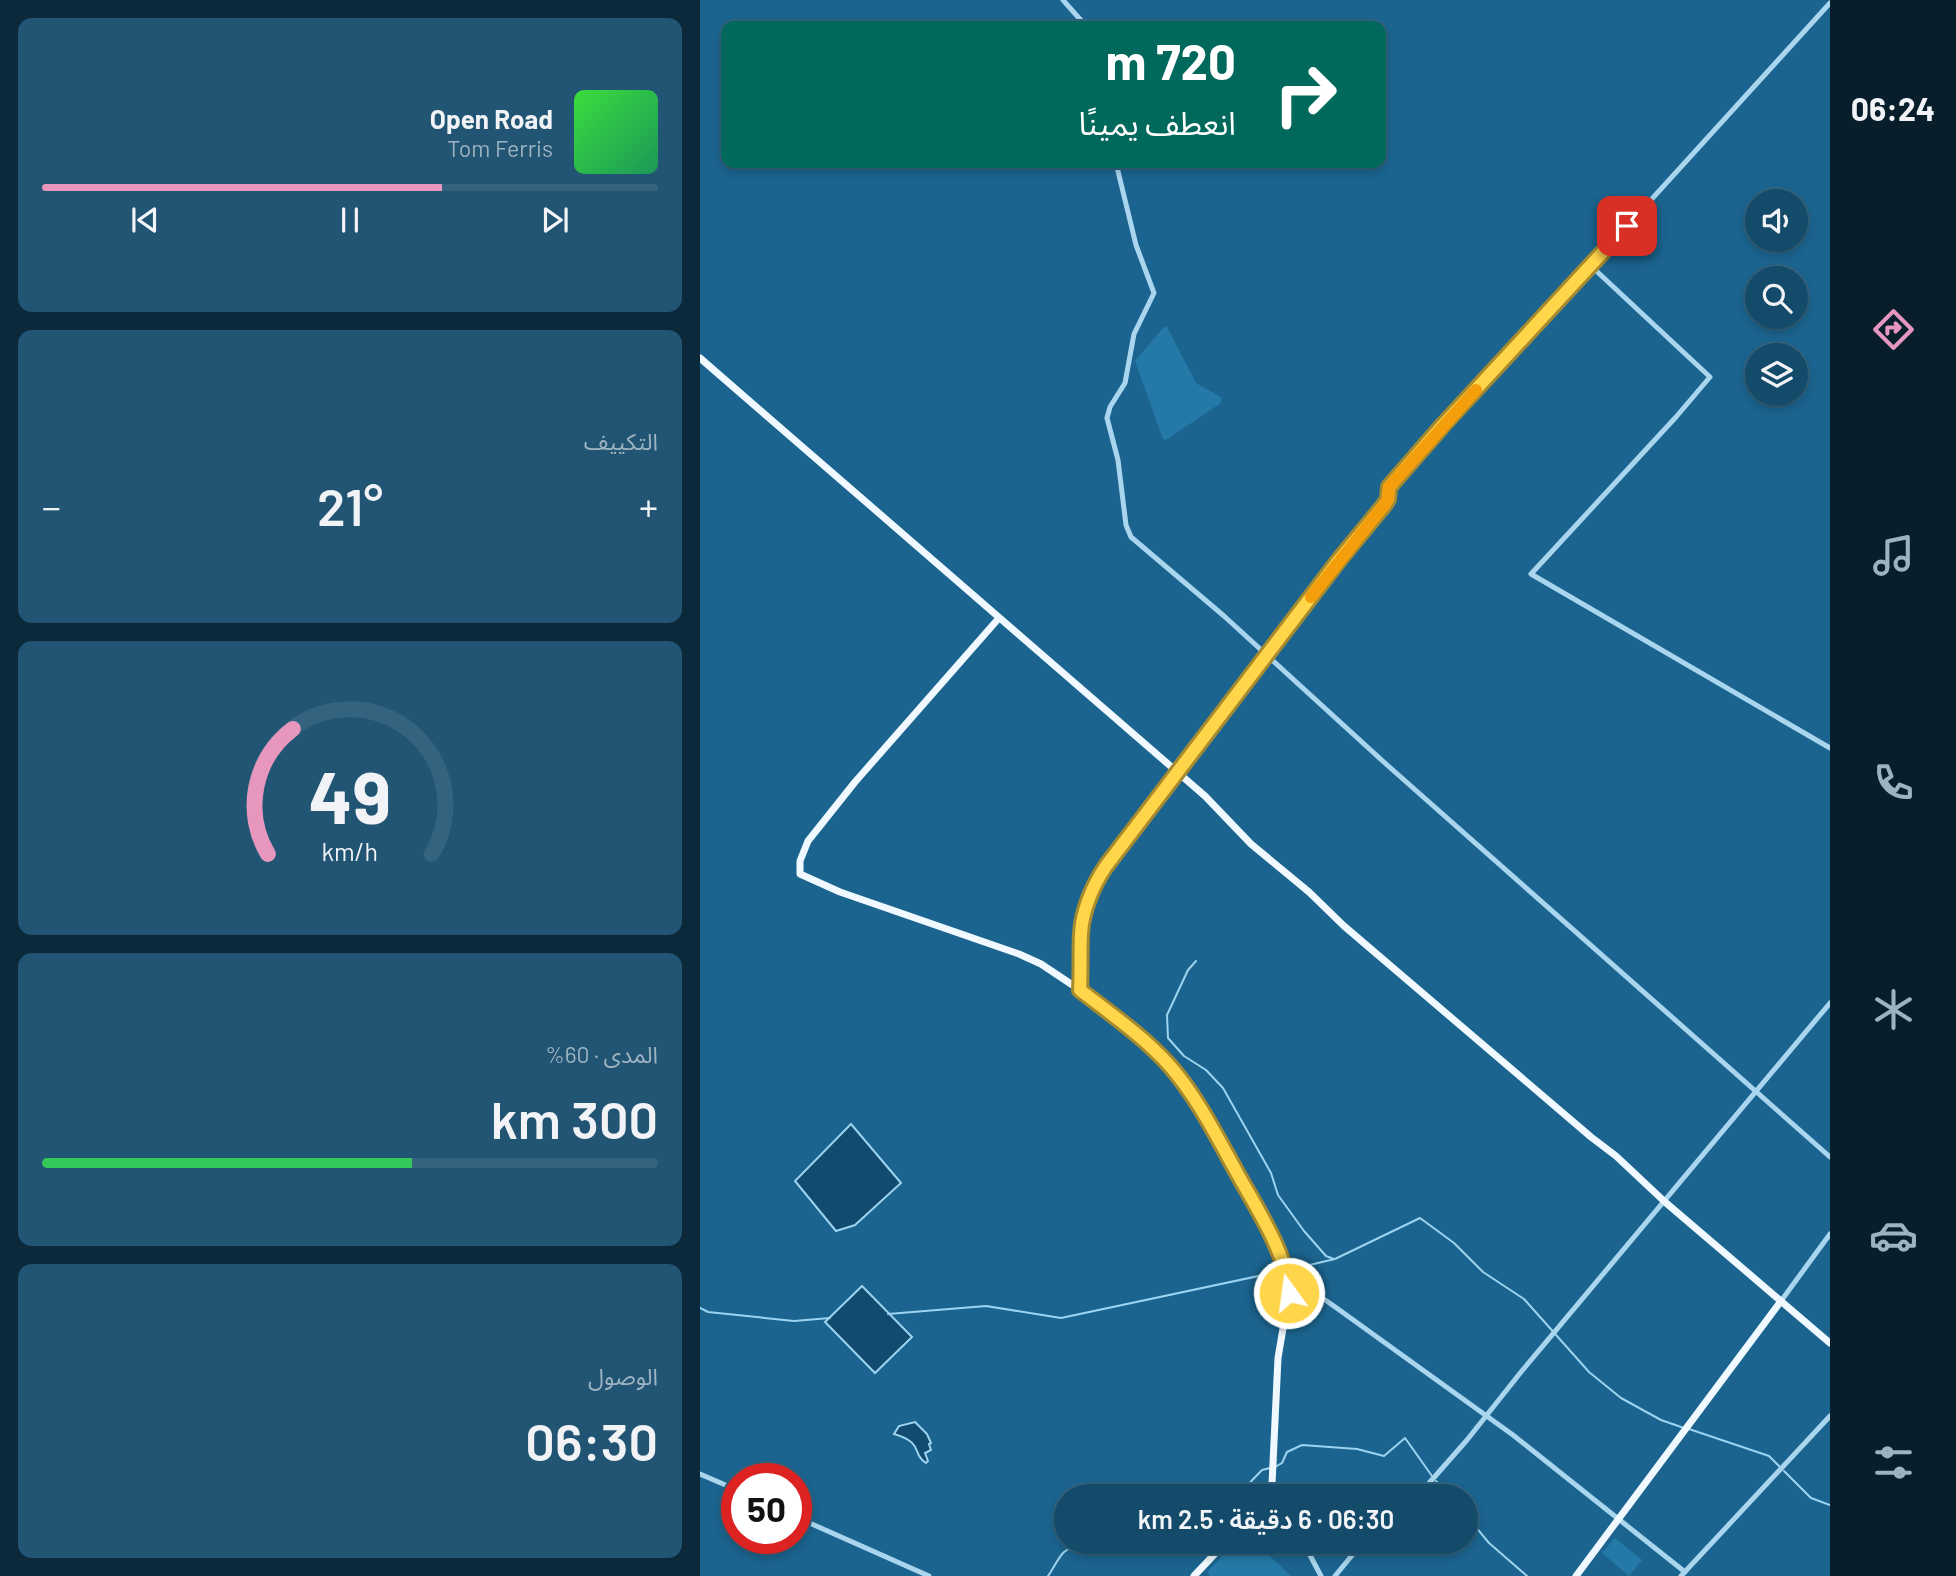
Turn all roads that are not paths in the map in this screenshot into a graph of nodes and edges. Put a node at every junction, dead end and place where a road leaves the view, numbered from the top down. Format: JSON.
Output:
{"nodes":[{"id":1,"x":1063,"y":0,"type":"edge"},
{"id":2,"x":1830,"y":3,"type":"edge"},
{"id":3,"x":1082,"y":21,"type":"edge"},
{"id":4,"x":1117,"y":168,"type":"edge"},
{"id":5,"x":1591,"y":266,"type":"junction"},
{"id":6,"x":700,"y":358,"type":"edge"},
{"id":7,"x":999,"y":618,"type":"junction"},
{"id":8,"x":1268,"y":655,"type":"junction"},
{"id":9,"x":1830,"y":748,"type":"edge"},
{"id":10,"x":1177,"y":772,"type":"junction"},
{"id":11,"x":1080,"y":990,"type":"junction"},
{"id":12,"x":1830,"y":1003,"type":"edge"},
{"id":13,"x":1757,"y":1092,"type":"junction"},
{"id":14,"x":1830,"y":1157,"type":"edge"},
{"id":15,"x":1665,"y":1202,"type":"junction"},
{"id":16,"x":1830,"y":1234,"type":"edge"},
{"id":17,"x":1285,"y":1272,"type":"junction"},
{"id":18,"x":1781,"y":1301,"type":"junction"},
{"id":19,"x":1830,"y":1343,"type":"edge"},
{"id":20,"x":1830,"y":1416,"type":"edge"},
{"id":21,"x":1485,"y":1417,"type":"junction"},
{"id":22,"x":700,"y":1474,"type":"edge"},
{"id":23,"x":1272,"y":1480,"type":"junction"},
{"id":24,"x":721,"y":1483,"type":"edge"},
{"id":25,"x":1271,"y":1484,"type":"edge"},
{"id":26,"x":1274,"y":1484,"type":"edge"},
{"id":27,"x":1427,"y":1484,"type":"edge"},
{"id":28,"x":1618,"y":1519,"type":"junction"},
{"id":29,"x":812,"y":1524,"type":"edge"},
{"id":30,"x":1215,"y":1554,"type":"edge"},
{"id":31,"x":1309,"y":1554,"type":"edge"},
{"id":32,"x":1353,"y":1554,"type":"edge"},
{"id":33,"x":1683,"y":1574,"type":"edge"},
{"id":34,"x":929,"y":1576,"type":"edge"},
{"id":35,"x":1195,"y":1576,"type":"edge"},
{"id":36,"x":1321,"y":1576,"type":"edge"},
{"id":37,"x":1335,"y":1576,"type":"edge"},
{"id":38,"x":1576,"y":1576,"type":"edge"}],
"edges":[{"from":1,"to":3,"type":"street"},
{"from":2,"to":5,"type":"street"},
{"from":4,"to":8,"type":"street"},
{"from":5,"to":8,"type":"street"},
{"from":5,"to":9,"type":"street"},
{"from":6,"to":7,"type":"main road"},
{"from":7,"to":10,"type":"main road"},
{"from":7,"to":11,"type":"main road"},
{"from":8,"to":10,"type":"street"},
{"from":8,"to":13,"type":"street"},
{"from":10,"to":11,"type":"street"},
{"from":10,"to":15,"type":"main road"},
{"from":11,"to":17,"type":"main road"},
{"from":12,"to":13,"type":"street"},
{"from":13,"to":14,"type":"street"},
{"from":13,"to":15,"type":"street"},
{"from":15,"to":18,"type":"main road"},
{"from":15,"to":21,"type":"street"},
{"from":16,"to":18,"type":"street"},
{"from":17,"to":21,"type":"street"},
{"from":17,"to":23,"type":"main road"},
{"from":18,"to":19,"type":"main road"},
{"from":18,"to":28,"type":"main road"},
{"from":20,"to":33,"type":"street"},
{"from":21,"to":27,"type":"street"},
{"from":21,"to":28,"type":"street"},
{"from":22,"to":24,"type":"street"},
{"from":23,"to":25,"type":"main road"},
{"from":23,"to":26,"type":"street"},
{"from":28,"to":33,"type":"street"},
{"from":28,"to":38,"type":"main road"},
{"from":29,"to":34,"type":"street"},
{"from":30,"to":35,"type":"main road"},
{"from":31,"to":36,"type":"street"},
{"from":32,"to":37,"type":"street"}]}
